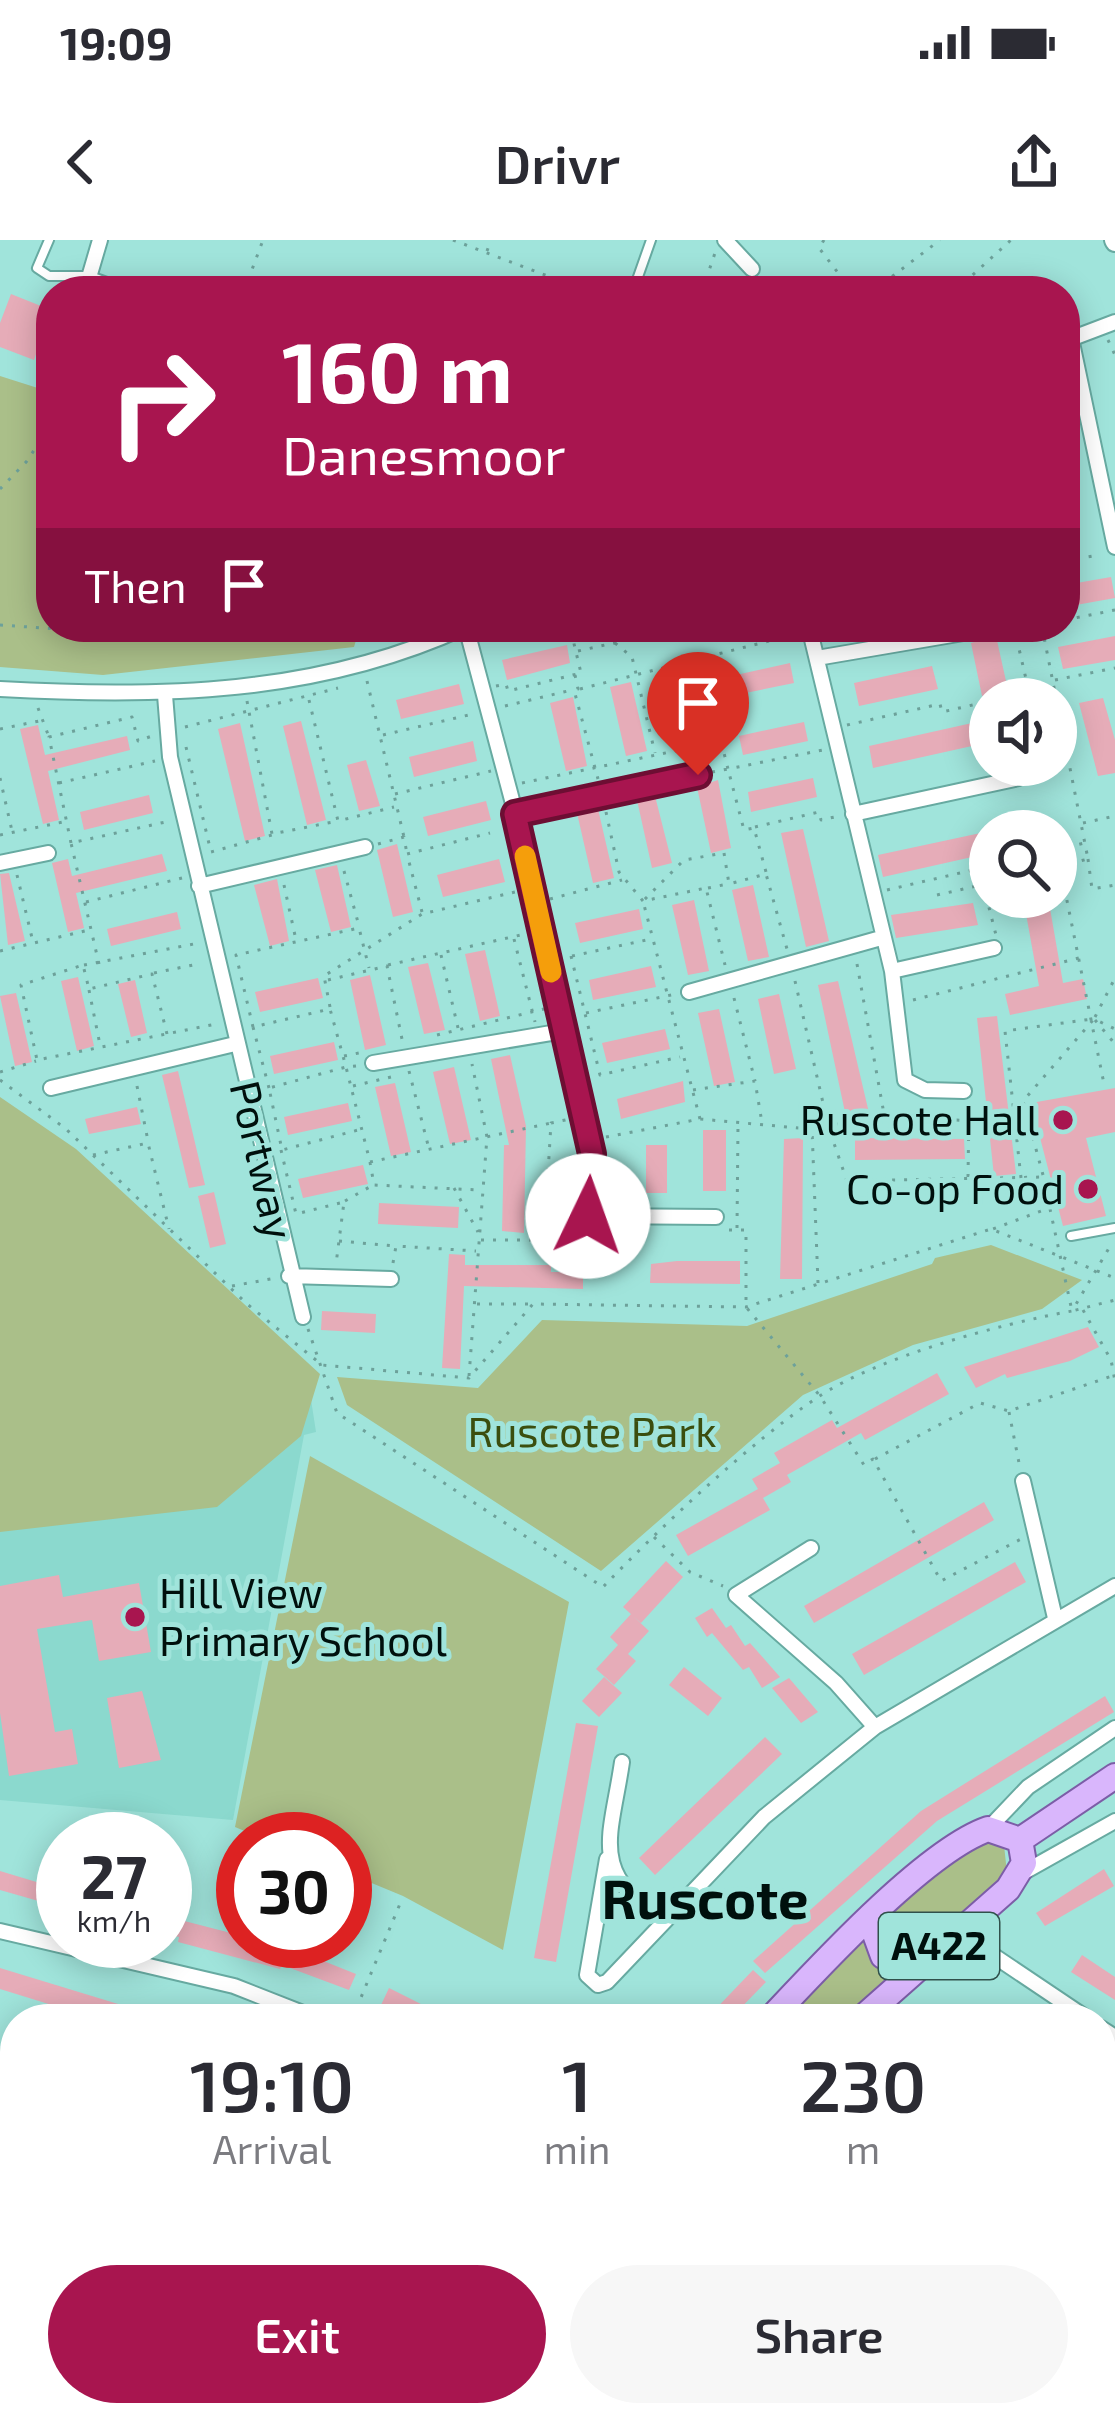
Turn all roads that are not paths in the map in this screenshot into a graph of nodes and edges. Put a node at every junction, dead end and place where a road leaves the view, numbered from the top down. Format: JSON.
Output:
{"nodes":[{"id":1,"x":49,"y":240,"type":"edge"},
{"id":2,"x":98,"y":240,"type":"edge"},
{"id":3,"x":651,"y":240,"type":"edge"},
{"id":4,"x":722,"y":240,"type":"edge"},
{"id":5,"x":752,"y":269,"type":"dead end"},
{"id":6,"x":49,"y":276,"type":"edge"},
{"id":7,"x":89,"y":276,"type":"edge"},
{"id":8,"x":639,"y":276,"type":"edge"},
{"id":9,"x":1115,"y":322,"type":"edge"},
{"id":10,"x":1080,"y":335,"type":"edge"},
{"id":11,"x":1080,"y":391,"type":"edge"},
{"id":12,"x":1115,"y":549,"type":"edge"},
{"id":13,"x":421,"y":642,"type":"edge"},
{"id":14,"x":431,"y":642,"type":"edge"},
{"id":15,"x":470,"y":642,"type":"edge"},
{"id":16,"x":812,"y":642,"type":"edge"},
{"id":17,"x":908,"y":642,"type":"edge"},
{"id":18,"x":422,"y":646,"type":"junction"},
{"id":19,"x":817,"y":658,"type":"junction"},
{"id":20,"x":0,"y":688,"type":"edge"},
{"id":21,"x":165,"y":695,"type":"junction"},
{"id":22,"x":698,"y":775,"type":"road end"},
{"id":23,"x":982,"y":786,"type":"edge"},
{"id":24,"x":515,"y":814,"type":"junction"},
{"id":25,"x":853,"y":814,"type":"junction"},
{"id":26,"x":364,"y":847,"type":"road end"},
{"id":27,"x":48,"y":853,"type":"dead end"},
{"id":28,"x":6,"y":862,"type":"edge"},
{"id":29,"x":198,"y":880,"type":"junction"},
{"id":30,"x":881,"y":938,"type":"junction"},
{"id":31,"x":994,"y":948,"type":"road end"},
{"id":32,"x":892,"y":971,"type":"junction"},
{"id":33,"x":688,"y":992,"type":"dead end"},
{"id":34,"x":563,"y":1031,"type":"junction"},
{"id":35,"x":235,"y":1044,"type":"junction"},
{"id":36,"x":373,"y":1063,"type":"road end"},
{"id":37,"x":52,"y":1088,"type":"dead end"},
{"id":38,"x":964,"y":1091,"type":"road end"},
{"id":39,"x":713,"y":1217,"type":"road end"},
{"id":40,"x":1115,"y":1228,"type":"edge"},
{"id":41,"x":1071,"y":1236,"type":"dead end"},
{"id":42,"x":290,"y":1276,"type":"junction"},
{"id":43,"x":391,"y":1279,"type":"road end"},
{"id":44,"x":303,"y":1317,"type":"road end"},
{"id":45,"x":1023,"y":1481,"type":"road end"},
{"id":46,"x":811,"y":1548,"type":"dead end"},
{"id":47,"x":1115,"y":1586,"type":"edge"},
{"id":48,"x":1055,"y":1618,"type":"junction"},
{"id":49,"x":875,"y":1727,"type":"junction"},
{"id":50,"x":1115,"y":1728,"type":"edge"},
{"id":51,"x":622,"y":1762,"type":"dead end"},
{"id":52,"x":1115,"y":1775,"type":"edge"},
{"id":53,"x":1115,"y":1821,"type":"edge"},
{"id":54,"x":988,"y":1829,"type":"junction"},
{"id":55,"x":1020,"y":1840,"type":"junction"},
{"id":56,"x":608,"y":1859,"type":"junction"},
{"id":57,"x":1019,"y":1875,"type":"junction"},
{"id":58,"x":881,"y":1908,"type":"junction"},
{"id":59,"x":663,"y":1920,"type":"junction"},
{"id":60,"x":0,"y":1931,"type":"edge"},
{"id":61,"x":957,"y":1931,"type":"junction"},
{"id":62,"x":925,"y":1957,"type":"junction"},
{"id":63,"x":280,"y":2004,"type":"edge"},
{"id":64,"x":785,"y":2004,"type":"edge"},
{"id":65,"x":876,"y":2004,"type":"edge"},
{"id":66,"x":1066,"y":2004,"type":"edge"}],
"edges":[{"from":1,"to":6,"type":"lane"},
{"from":2,"to":7,"type":"street"},
{"from":3,"to":8,"type":"lane"},
{"from":4,"to":5,"type":"street"},
{"from":9,"to":10,"type":"street"},
{"from":11,"to":12,"type":"street"},
{"from":13,"to":18,"type":"street"},
{"from":14,"to":18,"type":"street"},
{"from":15,"to":24,"type":"street"},
{"from":16,"to":19,"type":"street"},
{"from":17,"to":19,"type":"street"},
{"from":18,"to":21,"type":"street"},
{"from":19,"to":25,"type":"street"},
{"from":20,"to":21,"type":"street"},
{"from":21,"to":29,"type":"street","name":"Portway"},
{"from":22,"to":24,"type":"street"},
{"from":23,"to":25,"type":"street"},
{"from":24,"to":34,"type":"street"},
{"from":25,"to":30,"type":"street"},
{"from":26,"to":29,"type":"street"},
{"from":27,"to":28,"type":"street"},
{"from":29,"to":35,"type":"street","name":"Portway"},
{"from":30,"to":32,"type":"street"},
{"from":30,"to":33,"type":"street"},
{"from":31,"to":32,"type":"street"},
{"from":32,"to":38,"type":"street"},
{"from":34,"to":36,"type":"street"},
{"from":34,"to":39,"type":"street"},
{"from":35,"to":37,"type":"street","name":"Portway"},
{"from":35,"to":42,"type":"street","name":"Portway"},
{"from":40,"to":41,"type":"lane"},
{"from":42,"to":43,"type":"street","name":"Portway"},
{"from":42,"to":44,"type":"street","name":"Portway"},
{"from":45,"to":48,"type":"street"},
{"from":46,"to":49,"type":"street"},
{"from":47,"to":48,"type":"street"},
{"from":48,"to":49,"type":"street"},
{"from":49,"to":59,"type":"street"},
{"from":50,"to":54,"type":"street"},
{"from":51,"to":56,"type":"street"},
{"from":52,"to":55,"type":"main road"},
{"from":53,"to":57,"type":"street"},
{"from":54,"to":55,"type":"main road"},
{"from":54,"to":58,"type":"main road","number":"A422"},
{"from":55,"to":57,"type":"main road","number":"A422"},
{"from":56,"to":59,"type":"street"},
{"from":56,"to":59,"type":"street"},
{"from":57,"to":61,"type":"main road","number":"A422"},
{"from":58,"to":62,"type":"main road","number":"A422"},
{"from":58,"to":64,"type":"main road","number":"A422"},
{"from":60,"to":63,"type":"street"},
{"from":61,"to":62,"type":"main road","number":"A422"},
{"from":61,"to":66,"type":"street"},
{"from":62,"to":65,"type":"main road","number":"A422"}]}
